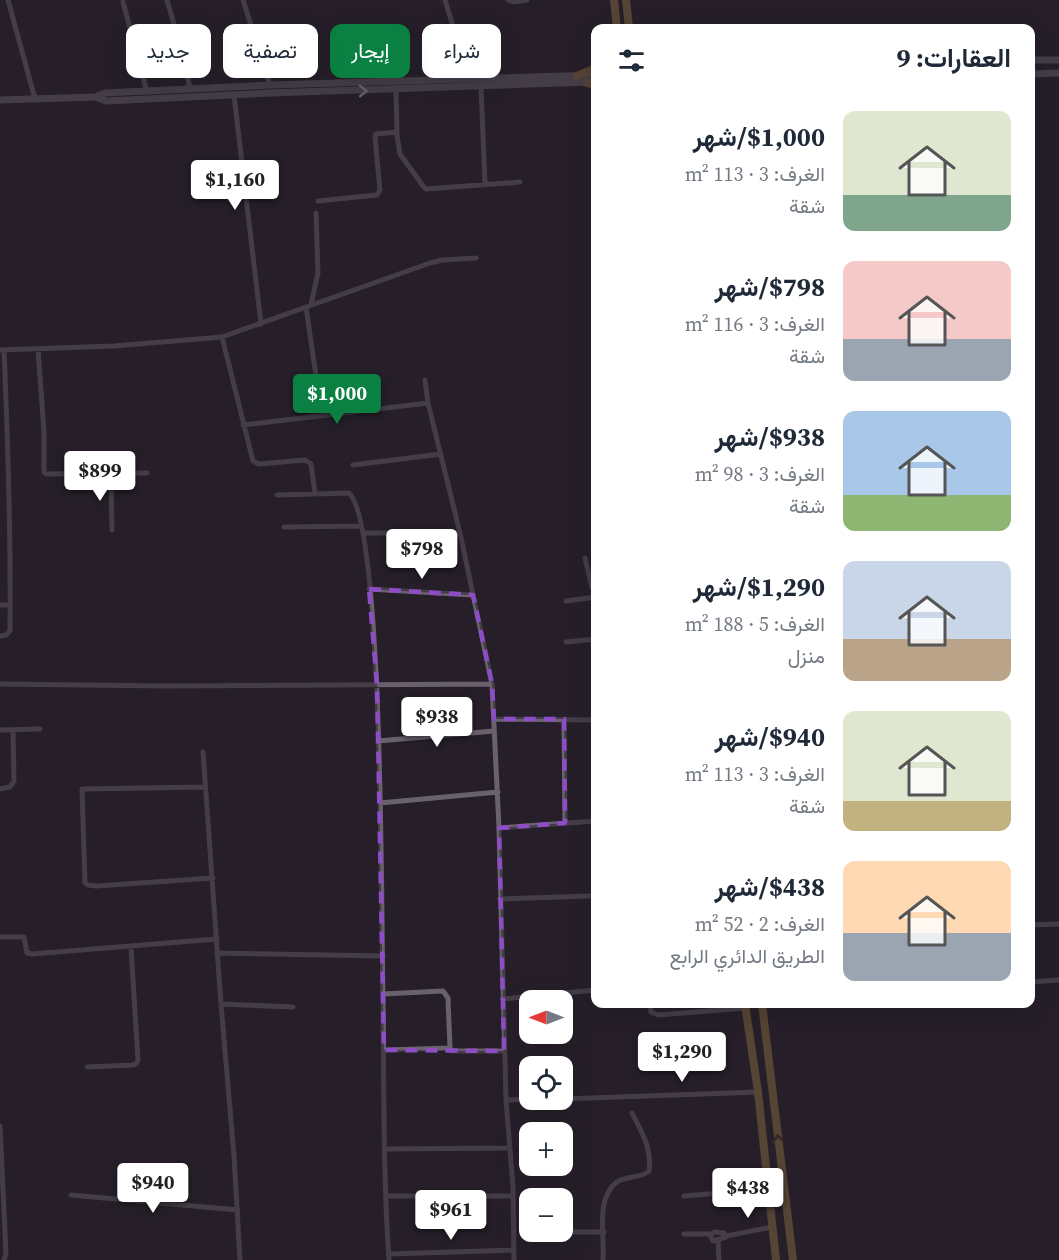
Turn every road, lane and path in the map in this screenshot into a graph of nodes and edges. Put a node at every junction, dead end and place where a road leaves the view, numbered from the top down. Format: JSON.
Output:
{"nodes":[{"id":1,"x":8,"y":0,"type":"edge"},
{"id":2,"x":167,"y":0,"type":"edge"},
{"id":3,"x":243,"y":0,"type":"edge"},
{"id":4,"x":445,"y":0,"type":"edge"},
{"id":5,"x":508,"y":0,"type":"edge"},
{"id":6,"x":527,"y":0,"type":"edge"},
{"id":7,"x":614,"y":0,"type":"edge"},
{"id":8,"x":626,"y":0,"type":"edge"},
{"id":9,"x":123,"y":2,"type":"dead end"},
{"id":10,"x":616,"y":24,"type":"edge"},
{"id":11,"x":629,"y":24,"type":"edge"},
{"id":12,"x":1035,"y":60,"type":"edge"},
{"id":13,"x":1059,"y":60,"type":"edge"},
{"id":14,"x":591,"y":70,"type":"edge"},
{"id":15,"x":1059,"y":73,"type":"edge"},
{"id":16,"x":1035,"y":74,"type":"edge"},
{"id":17,"x":591,"y":75,"type":"edge"},
{"id":18,"x":577,"y":76,"type":"junction"},
{"id":19,"x":469,"y":79,"type":"junction"},
{"id":20,"x":591,"y":83,"type":"edge"},
{"id":21,"x":417,"y":85,"type":"junction"},
{"id":22,"x":270,"y":86,"type":"junction"},
{"id":23,"x":481,"y":87,"type":"junction"},
{"id":24,"x":190,"y":89,"type":"junction"},
{"id":25,"x":396,"y":90,"type":"junction"},
{"id":26,"x":147,"y":92,"type":"junction"},
{"id":27,"x":234,"y":95,"type":"junction"},
{"id":28,"x":95,"y":97,"type":"junction"},
{"id":29,"x":35,"y":99,"type":"junction"},
{"id":30,"x":0,"y":100,"type":"edge"},
{"id":31,"x":397,"y":132,"type":"junction"},
{"id":32,"x":520,"y":182,"type":"dead end"},
{"id":33,"x":485,"y":184,"type":"junction"},
{"id":34,"x":318,"y":201,"type":"dead end"},
{"id":35,"x":315,"y":213,"type":"dead end"},
{"id":36,"x":476,"y":258,"type":"dead end"},
{"id":37,"x":309,"y":306,"type":"junction"},
{"id":38,"x":261,"y":324,"type":"junction"},
{"id":39,"x":222,"y":337,"type":"junction"},
{"id":40,"x":38,"y":349,"type":"junction"},
{"id":41,"x":2,"y":350,"type":"edge"},
{"id":42,"x":425,"y":380,"type":"dead end"},
{"id":43,"x":317,"y":383,"type":"dead end"},
{"id":44,"x":428,"y":403,"type":"junction"},
{"id":45,"x":243,"y":425,"type":"junction"},
{"id":46,"x":441,"y":454,"type":"junction"},
{"id":47,"x":353,"y":465,"type":"dead end"},
{"id":48,"x":147,"y":473,"type":"dead end"},
{"id":49,"x":111,"y":474,"type":"junction"},
{"id":50,"x":315,"y":493,"type":"junction"},
{"id":51,"x":277,"y":495,"type":"dead end"},
{"id":52,"x":9,"y":505,"type":"junction"},
{"id":53,"x":0,"y":506,"type":"edge"},
{"id":54,"x":361,"y":526,"type":"junction"},
{"id":55,"x":284,"y":527,"type":"dead end"},
{"id":56,"x":112,"y":530,"type":"dead end"},
{"id":57,"x":363,"y":533,"type":"junction"},
{"id":58,"x":460,"y":533,"type":"junction"},
{"id":59,"x":585,"y":558,"type":"dead end"},
{"id":60,"x":591,"y":584,"type":"edge"},
{"id":61,"x":369,"y":589,"type":"junction"},
{"id":62,"x":473,"y":595,"type":"junction"},
{"id":63,"x":591,"y":598,"type":"edge"},
{"id":64,"x":566,"y":601,"type":"dead end"},
{"id":65,"x":0,"y":605,"type":"edge"},
{"id":66,"x":10,"y":605,"type":"junction"},
{"id":67,"x":0,"y":636,"type":"edge"},
{"id":68,"x":591,"y":640,"type":"edge"},
{"id":69,"x":566,"y":642,"type":"dead end"},
{"id":70,"x":0,"y":684,"type":"edge"},
{"id":71,"x":377,"y":684,"type":"junction"},
{"id":72,"x":492,"y":684,"type":"junction"},
{"id":73,"x":494,"y":719,"type":"junction"},
{"id":74,"x":564,"y":719,"type":"junction"},
{"id":75,"x":591,"y":720,"type":"edge"},
{"id":76,"x":40,"y":729,"type":"dead end"},
{"id":77,"x":0,"y":730,"type":"edge"},
{"id":78,"x":13,"y":730,"type":"junction"},
{"id":79,"x":494,"y":731,"type":"junction"},
{"id":80,"x":378,"y":741,"type":"junction"},
{"id":81,"x":203,"y":752,"type":"dead end"},
{"id":82,"x":205,"y":787,"type":"junction"},
{"id":83,"x":0,"y":789,"type":"edge"},
{"id":84,"x":498,"y":792,"type":"junction"},
{"id":85,"x":380,"y":803,"type":"junction"},
{"id":86,"x":591,"y":821,"type":"edge"},
{"id":87,"x":565,"y":823,"type":"junction"},
{"id":88,"x":499,"y":828,"type":"junction"},
{"id":89,"x":213,"y":878,"type":"junction"},
{"id":90,"x":589,"y":896,"type":"dead end"},
{"id":91,"x":500,"y":899,"type":"junction"},
{"id":92,"x":1059,"y":924,"type":"edge"},
{"id":93,"x":1035,"y":925,"type":"edge"},
{"id":94,"x":0,"y":937,"type":"edge"},
{"id":95,"x":217,"y":939,"type":"junction"},
{"id":96,"x":131,"y":947,"type":"junction"},
{"id":97,"x":217,"y":953,"type":"junction"},
{"id":98,"x":383,"y":956,"type":"junction"},
{"id":99,"x":1059,"y":980,"type":"edge"},
{"id":100,"x":1035,"y":982,"type":"edge"},
{"id":101,"x":591,"y":990,"type":"edge"},
{"id":102,"x":382,"y":994,"type":"junction"},
{"id":103,"x":503,"y":999,"type":"junction"},
{"id":104,"x":221,"y":1004,"type":"junction"},
{"id":105,"x":293,"y":1007,"type":"dead end"},
{"id":106,"x":650,"y":1008,"type":"edge"},
{"id":107,"x":726,"y":1008,"type":"edge"},
{"id":108,"x":746,"y":1008,"type":"edge"},
{"id":109,"x":762,"y":1008,"type":"edge"},
{"id":110,"x":450,"y":1048,"type":"junction"},
{"id":111,"x":384,"y":1050,"type":"junction"},
{"id":112,"x":504,"y":1051,"type":"junction"},
{"id":113,"x":87,"y":1067,"type":"dead end"},
{"id":114,"x":758,"y":1092,"type":"junction"},
{"id":115,"x":573,"y":1098,"type":"edge"},
{"id":116,"x":506,"y":1100,"type":"junction"},
{"id":117,"x":519,"y":1100,"type":"edge"},
{"id":118,"x":632,"y":1113,"type":"dead end"},
{"id":119,"x":0,"y":1126,"type":"edge"},
{"id":120,"x":510,"y":1148,"type":"junction"},
{"id":121,"x":386,"y":1149,"type":"junction"},
{"id":122,"x":768,"y":1189,"type":"junction"},
{"id":123,"x":71,"y":1195,"type":"dead end"},
{"id":124,"x":387,"y":1196,"type":"junction"},
{"id":125,"x":513,"y":1196,"type":"junction"},
{"id":126,"x":684,"y":1196,"type":"dead end"},
{"id":127,"x":238,"y":1210,"type":"junction"},
{"id":128,"x":772,"y":1227,"type":"junction"},
{"id":129,"x":574,"y":1232,"type":"dead end"},
{"id":130,"x":604,"y":1232,"type":"junction"},
{"id":131,"x":711,"y":1233,"type":"junction"},
{"id":132,"x":684,"y":1234,"type":"dead end"},
{"id":133,"x":726,"y":1236,"type":"junction"},
{"id":134,"x":718,"y":1241,"type":"junction"},
{"id":135,"x":514,"y":1250,"type":"junction"},
{"id":136,"x":389,"y":1257,"type":"edge"},
{"id":137,"x":4,"y":1260,"type":"edge"},
{"id":138,"x":240,"y":1260,"type":"edge"},
{"id":139,"x":514,"y":1260,"type":"edge"},
{"id":140,"x":603,"y":1260,"type":"edge"},
{"id":141,"x":719,"y":1260,"type":"edge"},
{"id":142,"x":776,"y":1260,"type":"edge"},
{"id":143,"x":793,"y":1260,"type":"edge"}],
"edges":[{"from":1,"to":29,"type":"street"},
{"from":2,"to":24,"type":"street"},
{"from":3,"to":22,"type":"street"},
{"from":4,"to":19,"type":"street"},
{"from":5,"to":6,"type":"street"},
{"from":7,"to":10,"type":"main road"},
{"from":8,"to":11,"type":"main road"},
{"from":9,"to":26,"type":"street"},
{"from":12,"to":13,"type":"main road"},
{"from":14,"to":18,"type":"main road"},
{"from":15,"to":16,"type":"main road"},
{"from":17,"to":18,"type":"main road"},
{"from":18,"to":19,"type":"main road"},
{"from":19,"to":21,"type":"main road"},
{"from":20,"to":23,"type":"main road"},
{"from":21,"to":22,"type":"main road"},
{"from":21,"to":23,"type":"main road"},
{"from":21,"to":25,"type":"main road"},
{"from":22,"to":24,"type":"main road"},
{"from":23,"to":33,"type":"street"},
{"from":24,"to":26,"type":"main road"},
{"from":27,"to":25,"type":"main road","one_way":true},
{"from":25,"to":31,"type":"street"},
{"from":26,"to":28,"type":"main road"},
{"from":27,"to":28,"type":"main road"},
{"from":27,"to":38,"type":"street"},
{"from":28,"to":29,"type":"main road"},
{"from":29,"to":30,"type":"main road"},
{"from":31,"to":33,"type":"street"},
{"from":31,"to":34,"type":"street"},
{"from":32,"to":33,"type":"street"},
{"from":35,"to":37,"type":"street"},
{"from":36,"to":37,"type":"street"},
{"from":37,"to":38,"type":"street"},
{"from":37,"to":43,"type":"street"},
{"from":38,"to":39,"type":"street"},
{"from":39,"to":40,"type":"street"},
{"from":39,"to":45,"type":"street"},
{"from":40,"to":41,"type":"street"},
{"from":40,"to":49,"type":"street"},
{"from":41,"to":52,"type":"street"},
{"from":42,"to":44,"type":"street"},
{"from":44,"to":45,"type":"street"},
{"from":44,"to":46,"type":"street"},
{"from":45,"to":50,"type":"street"},
{"from":46,"to":47,"type":"street"},
{"from":46,"to":58,"type":"street"},
{"from":48,"to":49,"type":"street"},
{"from":49,"to":56,"type":"street"},
{"from":50,"to":51,"type":"street"},
{"from":50,"to":54,"type":"street"},
{"from":52,"to":53,"type":"street"},
{"from":52,"to":66,"type":"street"},
{"from":54,"to":55,"type":"street"},
{"from":54,"to":57,"type":"street"},
{"from":57,"to":58,"type":"street"},
{"from":57,"to":61,"type":"street"},
{"from":58,"to":62,"type":"street"},
{"from":59,"to":60,"type":"street"},
{"from":61,"to":62,"type":"street"},
{"from":61,"to":71,"type":"street"},
{"from":62,"to":72,"type":"street"},
{"from":63,"to":64,"type":"street"},
{"from":65,"to":66,"type":"street"},
{"from":66,"to":67,"type":"street"},
{"from":68,"to":69,"type":"street"},
{"from":70,"to":71,"type":"street"},
{"from":71,"to":72,"type":"street"},
{"from":71,"to":80,"type":"street"},
{"from":72,"to":73,"type":"street"},
{"from":73,"to":74,"type":"street"},
{"from":73,"to":79,"type":"street"},
{"from":74,"to":75,"type":"street"},
{"from":74,"to":87,"type":"street"},
{"from":76,"to":78,"type":"street"},
{"from":77,"to":78,"type":"street"},
{"from":78,"to":83,"type":"street"},
{"from":79,"to":80,"type":"street"},
{"from":79,"to":84,"type":"street"},
{"from":80,"to":85,"type":"street"},
{"from":81,"to":82,"type":"street"},
{"from":82,"to":89,"type":"street"},
{"from":82,"to":89,"type":"street"},
{"from":84,"to":85,"type":"street"},
{"from":84,"to":88,"type":"street"},
{"from":85,"to":98,"type":"street"},
{"from":86,"to":87,"type":"street"},
{"from":87,"to":88,"type":"street"},
{"from":88,"to":91,"type":"street"},
{"from":89,"to":95,"type":"street"},
{"from":90,"to":91,"type":"street"},
{"from":91,"to":103,"type":"street"},
{"from":92,"to":93,"type":"street"},
{"from":94,"to":96,"type":"street"},
{"from":95,"to":96,"type":"street"},
{"from":95,"to":97,"type":"street"},
{"from":96,"to":113,"type":"street"},
{"from":97,"to":98,"type":"street"},
{"from":97,"to":104,"type":"street"},
{"from":98,"to":102,"type":"street"},
{"from":99,"to":100,"type":"street"},
{"from":101,"to":103,"type":"street"},
{"from":102,"to":110,"type":"street"},
{"from":102,"to":111,"type":"street"},
{"from":103,"to":112,"type":"street"},
{"from":104,"to":105,"type":"street"},
{"from":104,"to":127,"type":"street"},
{"from":106,"to":107,"type":"street"},
{"from":108,"to":114,"type":"main road"},
{"from":143,"to":109,"type":"main road","one_way":true},
{"from":110,"to":111,"type":"street"},
{"from":110,"to":112,"type":"street"},
{"from":111,"to":121,"type":"street"},
{"from":112,"to":116,"type":"street"},
{"from":114,"to":115,"type":"street"},
{"from":114,"to":122,"type":"main road"},
{"from":116,"to":117,"type":"street"},
{"from":116,"to":120,"type":"street"},
{"from":118,"to":130,"type":"street"},
{"from":119,"to":137,"type":"street"},
{"from":120,"to":121,"type":"street"},
{"from":120,"to":125,"type":"street"},
{"from":121,"to":124,"type":"street"},
{"from":122,"to":126,"type":"street"},
{"from":122,"to":128,"type":"main road"},
{"from":123,"to":127,"type":"street"},
{"from":124,"to":125,"type":"street"},
{"from":124,"to":136,"type":"street"},
{"from":125,"to":135,"type":"street"},
{"from":127,"to":138,"type":"street"},
{"from":128,"to":133,"type":"street"},
{"from":128,"to":142,"type":"main road"},
{"from":129,"to":130,"type":"street"},
{"from":130,"to":140,"type":"street"},
{"from":131,"to":132,"type":"street"},
{"from":131,"to":133,"type":"street"},
{"from":131,"to":134,"type":"street"},
{"from":133,"to":134,"type":"street"},
{"from":134,"to":141,"type":"street"},
{"from":135,"to":136,"type":"street"},
{"from":135,"to":139,"type":"street"}]}
